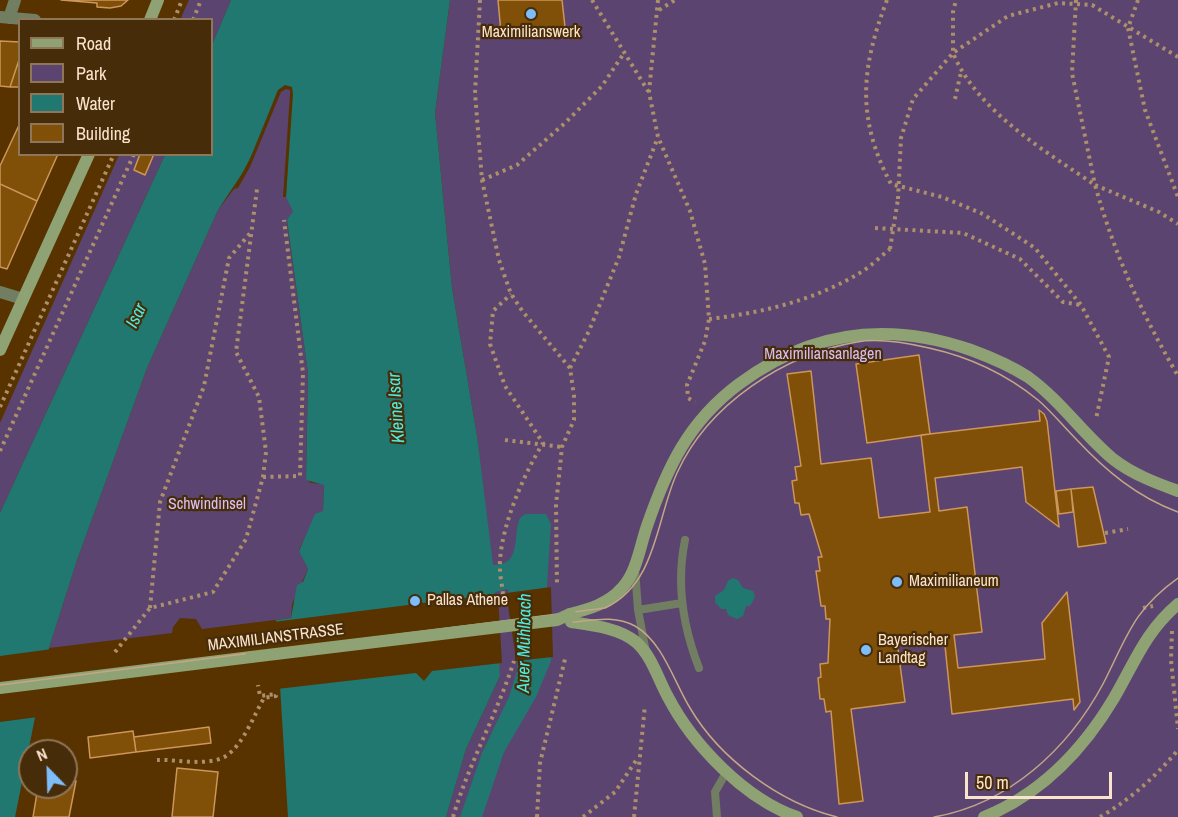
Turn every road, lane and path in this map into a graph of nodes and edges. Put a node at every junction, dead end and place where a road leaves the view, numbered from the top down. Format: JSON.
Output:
{"nodes":[{"id":1,"x":15,"y":0,"type":"edge"},
{"id":2,"x":158,"y":0,"type":"edge"},
{"id":3,"x":182,"y":0,"type":"edge"},
{"id":4,"x":201,"y":0,"type":"edge"},
{"id":5,"x":480,"y":0,"type":"edge"},
{"id":6,"x":592,"y":0,"type":"edge"},
{"id":7,"x":658,"y":0,"type":"edge"},
{"id":8,"x":675,"y":0,"type":"edge"},
{"id":9,"x":887,"y":0,"type":"edge"},
{"id":10,"x":956,"y":0,"type":"edge"},
{"id":11,"x":1138,"y":0,"type":"edge"},
{"id":12,"x":1076,"y":2,"type":"edge"},
{"id":13,"x":658,"y":11,"type":"junction"},
{"id":14,"x":5,"y":18,"type":"edge"},
{"id":15,"x":151,"y":18,"type":"edge"},
{"id":16,"x":175,"y":18,"type":"edge"},
{"id":17,"x":194,"y":18,"type":"edge"},
{"id":18,"x":1128,"y":28,"type":"junction"},
{"id":19,"x":624,"y":53,"type":"junction"},
{"id":20,"x":953,"y":53,"type":"junction"},
{"id":21,"x":1178,"y":57,"type":"edge"},
{"id":22,"x":961,"y":71,"type":"junction"},
{"id":23,"x":649,"y":92,"type":"junction"},
{"id":24,"x":955,"y":99,"type":"dead end"},
{"id":25,"x":658,"y":137,"type":"junction"},
{"id":26,"x":88,"y":156,"type":"edge"},
{"id":27,"x":113,"y":156,"type":"edge"},
{"id":28,"x":133,"y":156,"type":"edge"},
{"id":29,"x":482,"y":180,"type":"junction"},
{"id":30,"x":1095,"y":185,"type":"junction"},
{"id":31,"x":899,"y":186,"type":"junction"},
{"id":32,"x":256,"y":189,"type":"dead end"},
{"id":33,"x":1178,"y":197,"type":"edge"},
{"id":34,"x":284,"y":220,"type":"dead end"},
{"id":35,"x":1178,"y":224,"type":"edge"},
{"id":36,"x":875,"y":228,"type":"dead end"},
{"id":37,"x":253,"y":230,"type":"junction"},
{"id":38,"x":0,"y":292,"type":"edge"},
{"id":39,"x":511,"y":294,"type":"junction"},
{"id":40,"x":23,"y":299,"type":"junction"},
{"id":41,"x":1081,"y":305,"type":"junction"},
{"id":42,"x":709,"y":319,"type":"junction"},
{"id":43,"x":0,"y":350,"type":"edge"},
{"id":44,"x":570,"y":368,"type":"junction"},
{"id":45,"x":1178,"y":376,"type":"edge"},
{"id":46,"x":695,"y":402,"type":"dead end"},
{"id":47,"x":0,"y":407,"type":"edge"},
{"id":48,"x":1096,"y":419,"type":"dead end"},
{"id":49,"x":505,"y":440,"type":"dead end"},
{"id":50,"x":543,"y":443,"type":"junction"},
{"id":51,"x":562,"y":447,"type":"junction"},
{"id":52,"x":0,"y":451,"type":"edge"},
{"id":53,"x":263,"y":477,"type":"junction"},
{"id":54,"x":1178,"y":491,"type":"edge"},
{"id":55,"x":1128,"y":529,"type":"dead end"},
{"id":56,"x":1105,"y":533,"type":"dead end"},
{"id":57,"x":685,"y":540,"type":"dead end"},
{"id":58,"x":634,"y":566,"type":"junction"},
{"id":59,"x":557,"y":586,"type":"dead end"},
{"id":60,"x":503,"y":592,"type":"dead end"},
{"id":61,"x":682,"y":603,"type":"junction"},
{"id":62,"x":1178,"y":604,"type":"edge"},
{"id":63,"x":1157,"y":605,"type":"dead end"},
{"id":64,"x":150,"y":608,"type":"junction"},
{"id":65,"x":1143,"y":608,"type":"dead end"},
{"id":66,"x":638,"y":610,"type":"junction"},
{"id":67,"x":570,"y":618,"type":"junction"},
{"id":68,"x":1172,"y":629,"type":"dead end"},
{"id":69,"x":115,"y":652,"type":"dead end"},
{"id":70,"x":646,"y":652,"type":"junction"},
{"id":71,"x":565,"y":659,"type":"dead end"},
{"id":72,"x":514,"y":661,"type":"dead end"},
{"id":73,"x":699,"y":668,"type":"dead end"},
{"id":74,"x":258,"y":685,"type":"dead end"},
{"id":75,"x":0,"y":688,"type":"edge"},
{"id":76,"x":645,"y":705,"type":"dead end"},
{"id":77,"x":1178,"y":729,"type":"edge"},
{"id":78,"x":1178,"y":750,"type":"edge"},
{"id":79,"x":638,"y":758,"type":"junction"},
{"id":80,"x":157,"y":760,"type":"dead end"},
{"id":81,"x":727,"y":771,"type":"junction"},
{"id":82,"x":453,"y":817,"type":"edge"},
{"id":83,"x":537,"y":817,"type":"edge"},
{"id":84,"x":583,"y":817,"type":"edge"},
{"id":85,"x":634,"y":817,"type":"edge"},
{"id":86,"x":717,"y":817,"type":"edge"},
{"id":87,"x":797,"y":817,"type":"edge"},
{"id":88,"x":984,"y":817,"type":"edge"},
{"id":89,"x":1100,"y":817,"type":"edge"}],
"edges":[{"from":1,"to":14,"type":"street"},
{"from":2,"to":15,"type":"main road"},
{"from":3,"to":16,"type":"path"},
{"from":4,"to":17,"type":"path"},
{"from":5,"to":29,"type":"path"},
{"from":6,"to":19,"type":"path"},
{"from":7,"to":13,"type":"path"},
{"from":8,"to":13,"type":"path"},
{"from":9,"to":31,"type":"path"},
{"from":10,"to":20,"type":"path"},
{"from":11,"to":18,"type":"path"},
{"from":12,"to":18,"type":"path"},
{"from":12,"to":20,"type":"path"},
{"from":12,"to":30,"type":"path"},
{"from":13,"to":23,"type":"path"},
{"from":18,"to":21,"type":"path"},
{"from":18,"to":33,"type":"path"},
{"from":19,"to":23,"type":"path"},
{"from":19,"to":29,"type":"path"},
{"from":20,"to":22,"type":"path"},
{"from":20,"to":31,"type":"path"},
{"from":22,"to":24,"type":"path"},
{"from":22,"to":30,"type":"path"},
{"from":23,"to":25,"type":"path"},
{"from":25,"to":42,"type":"path"},
{"from":25,"to":44,"type":"path"},
{"from":26,"to":40,"type":"main road"},
{"from":27,"to":47,"type":"path"},
{"from":28,"to":52,"type":"path"},
{"from":29,"to":39,"type":"path"},
{"from":30,"to":35,"type":"path"},
{"from":30,"to":45,"type":"path"},
{"from":31,"to":41,"type":"path"},
{"from":31,"to":42,"type":"path","bridge":true},
{"from":32,"to":37,"type":"path"},
{"from":34,"to":53,"type":"path"},
{"from":36,"to":41,"type":"path"},
{"from":37,"to":53,"type":"path"},
{"from":37,"to":64,"type":"path"},
{"from":38,"to":40,"type":"street"},
{"from":39,"to":44,"type":"path"},
{"from":39,"to":50,"type":"path"},
{"from":40,"to":43,"type":"main road"},
{"from":41,"to":48,"type":"path"},
{"from":42,"to":46,"type":"path"},
{"from":44,"to":51,"type":"path"},
{"from":49,"to":50,"type":"path"},
{"from":50,"to":51,"type":"path"},
{"from":50,"to":60,"type":"path"},
{"from":51,"to":59,"type":"path"},
{"from":53,"to":64,"type":"path"},
{"from":54,"to":58,"type":"main road"},
{"from":55,"to":56,"type":"path"},
{"from":57,"to":61,"type":"lane"},
{"from":58,"to":66,"type":"lane"},
{"from":58,"to":67,"type":"main road"},
{"from":61,"to":66,"type":"lane"},
{"from":61,"to":73,"type":"lane"},
{"from":62,"to":88,"type":"main road"},
{"from":63,"to":65,"type":"path"},
{"from":64,"to":69,"type":"path"},
{"from":66,"to":70,"type":"lane"},
{"from":67,"to":70,"type":"main road","name":"MAXIMILIANSTRASSE"},
{"from":67,"to":75,"type":"main road","name":"MAXIMILIANSTRASSE","bridge":true},
{"from":68,"to":77,"type":"path"},
{"from":70,"to":81,"type":"main road"},
{"from":71,"to":83,"type":"path"},
{"from":72,"to":82,"type":"path"},
{"from":74,"to":80,"type":"path"},
{"from":76,"to":79,"type":"path"},
{"from":78,"to":89,"type":"path"},
{"from":79,"to":84,"type":"path"},
{"from":79,"to":85,"type":"path"},
{"from":81,"to":86,"type":"lane"},
{"from":81,"to":87,"type":"main road"}]}
